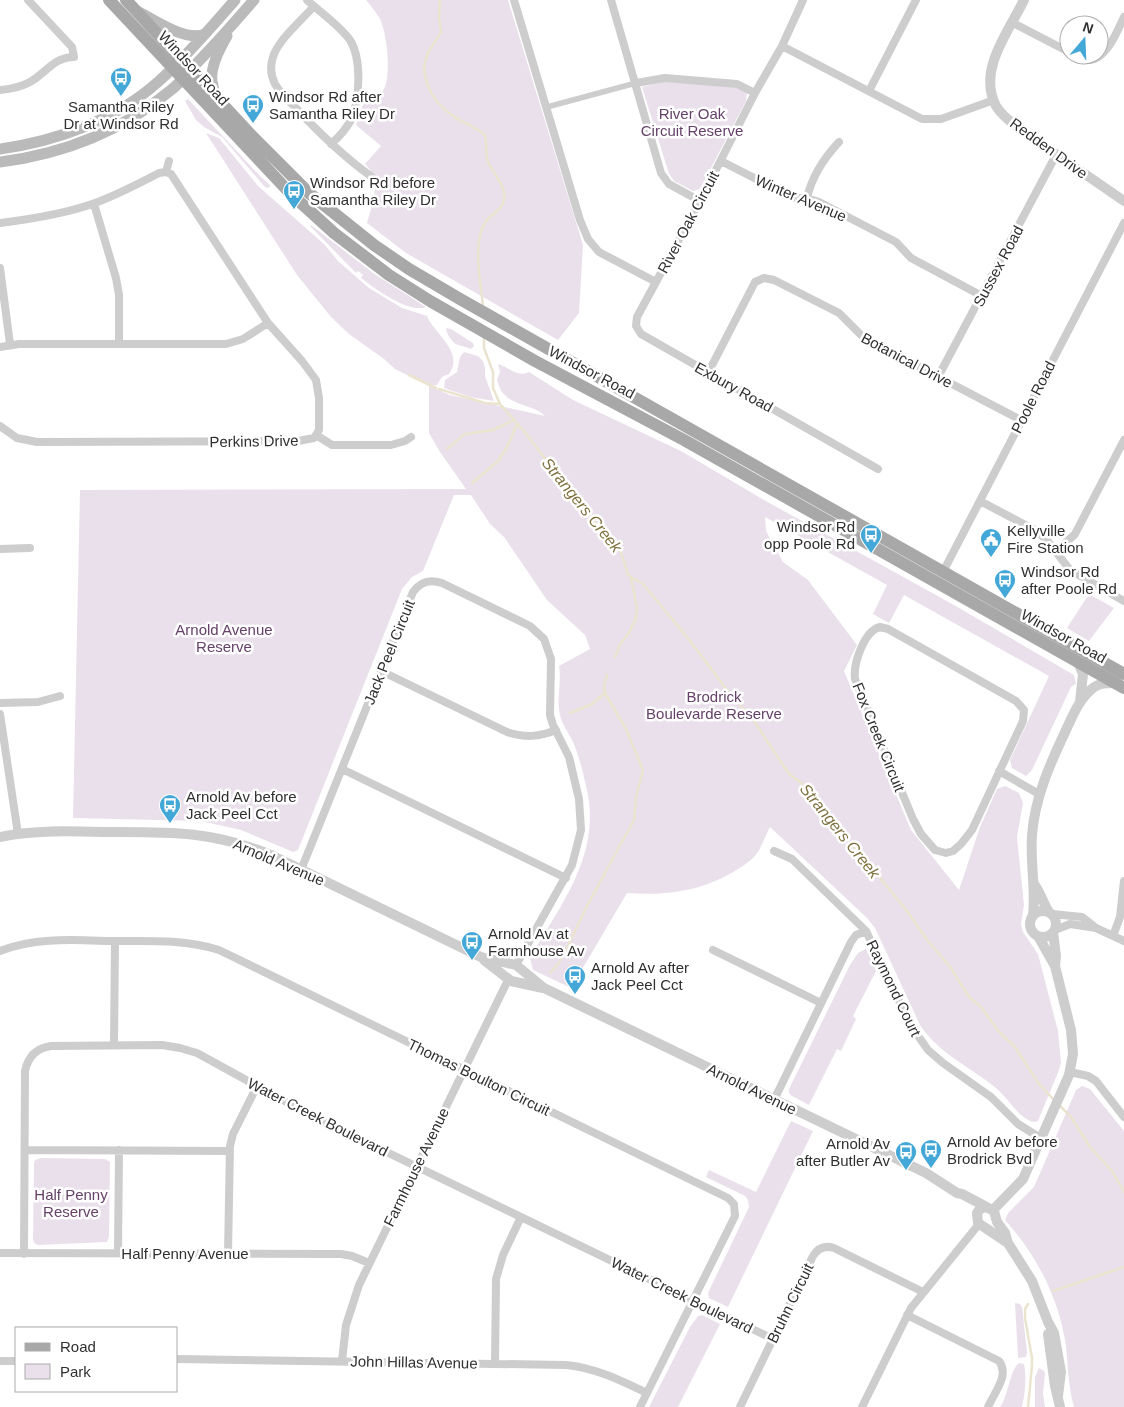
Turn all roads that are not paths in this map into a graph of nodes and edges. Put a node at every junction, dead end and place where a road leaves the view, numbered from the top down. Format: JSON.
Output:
{"nodes":[{"id":1,"x":28,"y":0,"type":"edge"},
{"id":2,"x":109,"y":0,"type":"edge"},
{"id":3,"x":126,"y":0,"type":"edge"},
{"id":4,"x":235,"y":0,"type":"edge"},
{"id":5,"x":254,"y":0,"type":"edge"},
{"id":6,"x":307,"y":0,"type":"edge"},
{"id":7,"x":514,"y":0,"type":"edge"},
{"id":8,"x":612,"y":0,"type":"edge"},
{"id":9,"x":916,"y":0,"type":"edge"},
{"id":10,"x":1024,"y":0,"type":"edge"},
{"id":11,"x":800,"y":1,"type":"edge"},
{"id":12,"x":314,"y":6,"type":"junction"},
{"id":13,"x":135,"y":10,"type":"junction"},
{"id":14,"x":1124,"y":17,"type":"edge"},
{"id":15,"x":233,"y":23,"type":"junction"},
{"id":16,"x":1013,"y":23,"type":"junction"},
{"id":17,"x":205,"y":34,"type":"junction"},
{"id":18,"x":1109,"y":45,"type":"edge"},
{"id":19,"x":782,"y":46,"type":"junction"},
{"id":20,"x":1059,"y":47,"type":"edge"},
{"id":21,"x":176,"y":64,"type":"junction"},
{"id":22,"x":186,"y":75,"type":"junction"},
{"id":23,"x":636,"y":83,"type":"junction"},
{"id":24,"x":0,"y":90,"type":"edge"},
{"id":25,"x":869,"y":91,"type":"junction"},
{"id":26,"x":755,"y":93,"type":"junction"},
{"id":27,"x":216,"y":97,"type":"junction"},
{"id":28,"x":994,"y":100,"type":"junction"},
{"id":29,"x":547,"y":107,"type":"junction"},
{"id":30,"x":840,"y":142,"type":"dead end"},
{"id":31,"x":332,"y":144,"type":"junction"},
{"id":32,"x":0,"y":149,"type":"edge"},
{"id":33,"x":1056,"y":155,"type":"junction"},
{"id":34,"x":169,"y":161,"type":"dead end"},
{"id":35,"x":721,"y":161,"type":"junction"},
{"id":36,"x":0,"y":162,"type":"edge"},
{"id":37,"x":166,"y":172,"type":"junction"},
{"id":38,"x":372,"y":177,"type":"dead end"},
{"id":39,"x":807,"y":198,"type":"junction"},
{"id":40,"x":700,"y":201,"type":"junction"},
{"id":41,"x":1124,"y":201,"type":"edge"},
{"id":42,"x":94,"y":204,"type":"junction"},
{"id":43,"x":1124,"y":222,"type":"edge"},
{"id":44,"x":0,"y":223,"type":"edge"},
{"id":45,"x":0,"y":268,"type":"edge"},
{"id":46,"x":656,"y":282,"type":"junction"},
{"id":47,"x":982,"y":296,"type":"junction"},
{"id":48,"x":268,"y":323,"type":"junction"},
{"id":49,"x":119,"y":343,"type":"junction"},
{"id":50,"x":10,"y":344,"type":"junction"},
{"id":51,"x":0,"y":347,"type":"edge"},
{"id":52,"x":708,"y":372,"type":"junction"},
{"id":53,"x":938,"y":377,"type":"junction"},
{"id":54,"x":1021,"y":420,"type":"junction"},
{"id":55,"x":0,"y":426,"type":"edge"},
{"id":56,"x":316,"y":435,"type":"junction"},
{"id":57,"x":411,"y":437,"type":"dead end"},
{"id":58,"x":1124,"y":440,"type":"edge"},
{"id":59,"x":878,"y":468,"type":"dead end"},
{"id":60,"x":980,"y":501,"type":"junction"},
{"id":61,"x":30,"y":548,"type":"dead end"},
{"id":62,"x":0,"y":549,"type":"edge"},
{"id":63,"x":1056,"y":552,"type":"junction"},
{"id":64,"x":943,"y":572,"type":"junction"},
{"id":65,"x":1124,"y":601,"type":"edge"},
{"id":66,"x":1078,"y":662,"type":"junction"},
{"id":67,"x":381,"y":671,"type":"junction"},
{"id":68,"x":1121,"y":682,"type":"edge"},
{"id":69,"x":60,"y":696,"type":"dead end"},
{"id":70,"x":1080,"y":702,"type":"junction"},
{"id":71,"x":0,"y":703,"type":"edge"},
{"id":72,"x":0,"y":714,"type":"edge"},
{"id":73,"x":556,"y":730,"type":"junction"},
{"id":74,"x":342,"y":769,"type":"junction"},
{"id":75,"x":999,"y":771,"type":"junction"},
{"id":76,"x":1039,"y":794,"type":"junction"},
{"id":77,"x":18,"y":834,"type":"junction"},
{"id":78,"x":0,"y":838,"type":"edge"},
{"id":79,"x":774,"y":851,"type":"dead end"},
{"id":80,"x":302,"y":870,"type":"junction"},
{"id":81,"x":566,"y":878,"type":"junction"},
{"id":82,"x":1124,"y":881,"type":"edge"},
{"id":83,"x":1034,"y":884,"type":"junction"},
{"id":84,"x":1050,"y":913,"type":"junction"},
{"id":85,"x":1033,"y":916,"type":"junction"},
{"id":86,"x":1096,"y":928,"type":"junction"},
{"id":87,"x":866,"y":931,"type":"junction"},
{"id":88,"x":1054,"y":931,"type":"junction"},
{"id":89,"x":1038,"y":936,"type":"junction"},
{"id":90,"x":1113,"y":936,"type":"junction"},
{"id":91,"x":115,"y":941,"type":"junction"},
{"id":92,"x":1124,"y":942,"type":"edge"},
{"id":93,"x":713,"y":950,"type":"dead end"},
{"id":94,"x":0,"y":951,"type":"edge"},
{"id":95,"x":482,"y":958,"type":"junction"},
{"id":96,"x":516,"y":966,"type":"junction"},
{"id":97,"x":1054,"y":966,"type":"junction"},
{"id":98,"x":509,"y":980,"type":"junction"},
{"id":99,"x":544,"y":988,"type":"junction"},
{"id":100,"x":821,"y":1003,"type":"junction"},
{"id":101,"x":114,"y":1045,"type":"junction"},
{"id":102,"x":464,"y":1070,"type":"junction"},
{"id":103,"x":1070,"y":1074,"type":"junction"},
{"id":104,"x":257,"y":1086,"type":"junction"},
{"id":105,"x":774,"y":1100,"type":"junction"},
{"id":106,"x":1124,"y":1116,"type":"edge"},
{"id":107,"x":1043,"y":1136,"type":"junction"},
{"id":108,"x":25,"y":1150,"type":"junction"},
{"id":109,"x":119,"y":1150,"type":"junction"},
{"id":110,"x":230,"y":1151,"type":"junction"},
{"id":111,"x":416,"y":1166,"type":"junction"},
{"id":112,"x":958,"y":1193,"type":"junction"},
{"id":113,"x":992,"y":1211,"type":"junction"},
{"id":114,"x":521,"y":1217,"type":"junction"},
{"id":115,"x":981,"y":1222,"type":"junction"},
{"id":116,"x":1008,"y":1243,"type":"junction"},
{"id":117,"x":118,"y":1252,"type":"junction"},
{"id":118,"x":0,"y":1253,"type":"edge"},
{"id":119,"x":228,"y":1253,"type":"junction"},
{"id":120,"x":24,"y":1254,"type":"junction"},
{"id":121,"x":369,"y":1263,"type":"junction"},
{"id":122,"x":923,"y":1292,"type":"junction"},
{"id":123,"x":693,"y":1301,"type":"junction"},
{"id":124,"x":907,"y":1316,"type":"junction"},
{"id":125,"x":773,"y":1339,"type":"junction"},
{"id":126,"x":178,"y":1360,"type":"edge"},
{"id":127,"x":0,"y":1361,"type":"edge"},
{"id":128,"x":15,"y":1361,"type":"edge"},
{"id":129,"x":342,"y":1361,"type":"junction"},
{"id":130,"x":495,"y":1364,"type":"junction"},
{"id":131,"x":647,"y":1393,"type":"junction"},
{"id":132,"x":640,"y":1407,"type":"edge"},
{"id":133,"x":740,"y":1407,"type":"edge"},
{"id":134,"x":862,"y":1407,"type":"edge"},
{"id":135,"x":988,"y":1407,"type":"edge"},
{"id":136,"x":1060,"y":1407,"type":"edge"}],
"edges":[{"from":1,"to":24,"type":"street"},
{"from":2,"to":21,"type":"main road","name":"Windsor Road"},
{"from":3,"to":13,"type":"main road","name":"Windsor Road"},
{"from":4,"to":17,"type":"main road"},
{"from":5,"to":15,"type":"main road"},
{"from":6,"to":12,"type":"street"},
{"from":7,"to":29,"type":"street","name":"River Oak Circuit"},
{"from":8,"to":23,"type":"street"},
{"from":9,"to":25,"type":"street"},
{"from":10,"to":16,"type":"street","name":"Redden Drive"},
{"from":11,"to":19,"type":"street","name":"River Oak Circuit"},
{"from":12,"to":31,"type":"street"},
{"from":12,"to":31,"type":"street"},
{"from":13,"to":17,"type":"main road"},
{"from":13,"to":21,"type":"main road","name":"Windsor Road"},
{"from":14,"to":18,"type":"street"},
{"from":15,"to":22,"type":"main road"},
{"from":15,"to":27,"type":"main road"},
{"from":16,"to":20,"type":"street"},
{"from":16,"to":28,"type":"street","name":"Redden Drive"},
{"from":17,"to":21,"type":"main road"},
{"from":19,"to":25,"type":"street"},
{"from":19,"to":26,"type":"street","name":"River Oak Circuit"},
{"from":21,"to":22,"type":"main road","name":"Windsor Road"},
{"from":21,"to":32,"type":"main road"},
{"from":22,"to":27,"type":"main road","name":"Windsor Road"},
{"from":22,"to":36,"type":"main road"},
{"from":22,"to":66,"type":"main road","name":"Windsor Road"},
{"from":23,"to":26,"type":"street"},
{"from":23,"to":29,"type":"street"},
{"from":23,"to":40,"type":"street"},
{"from":25,"to":28,"type":"street"},
{"from":26,"to":35,"type":"street","name":"River Oak Circuit"},
{"from":27,"to":64,"type":"main road","name":"Windsor Road"},
{"from":28,"to":33,"type":"street","name":"Redden Drive"},
{"from":29,"to":46,"type":"street","name":"River Oak Circuit"},
{"from":30,"to":39,"type":"street"},
{"from":31,"to":38,"type":"street"},
{"from":33,"to":41,"type":"street","name":"Redden Drive"},
{"from":33,"to":47,"type":"street","name":"Sussex Road"},
{"from":34,"to":37,"type":"street"},
{"from":35,"to":39,"type":"street","name":"Winter Avenue"},
{"from":35,"to":40,"type":"street","name":"River Oak Circuit"},
{"from":37,"to":42,"type":"street"},
{"from":37,"to":48,"type":"street","name":"Perkins Drive"},
{"from":39,"to":47,"type":"street","name":"Winter Avenue"},
{"from":40,"to":46,"type":"street","name":"River Oak Circuit"},
{"from":42,"to":44,"type":"street"},
{"from":42,"to":49,"type":"street"},
{"from":43,"to":54,"type":"street","name":"Poole Road"},
{"from":45,"to":50,"type":"street"},
{"from":46,"to":52,"type":"street","name":"Exbury Road"},
{"from":47,"to":53,"type":"street","name":"Sussex Road"},
{"from":48,"to":49,"type":"street"},
{"from":48,"to":56,"type":"street","name":"Perkins Drive"},
{"from":49,"to":50,"type":"street"},
{"from":50,"to":51,"type":"street"},
{"from":52,"to":53,"type":"street","name":"Botanical Drive"},
{"from":52,"to":59,"type":"street","name":"Exbury Road"},
{"from":53,"to":54,"type":"street","name":"Botanical Drive"},
{"from":54,"to":60,"type":"street","name":"Poole Road"},
{"from":55,"to":56,"type":"street","name":"Perkins Drive"},
{"from":56,"to":57,"type":"street"},
{"from":58,"to":63,"type":"street"},
{"from":60,"to":63,"type":"street"},
{"from":60,"to":64,"type":"street","name":"Poole Road"},
{"from":61,"to":62,"type":"street"},
{"from":63,"to":65,"type":"street"},
{"from":64,"to":68,"type":"main road","name":"Windsor Road"},
{"from":66,"to":68,"type":"main road","name":"Windsor Road"},
{"from":66,"to":70,"type":"street"},
{"from":67,"to":73,"type":"street"},
{"from":67,"to":73,"type":"street","name":"Jack Peel Circuit"},
{"from":67,"to":74,"type":"street","name":"Jack Peel Circuit"},
{"from":68,"to":70,"type":"street"},
{"from":69,"to":71,"type":"street"},
{"from":70,"to":76,"type":"street"},
{"from":72,"to":77,"type":"street"},
{"from":73,"to":81,"type":"street","name":"Jack Peel Circuit"},
{"from":74,"to":80,"type":"street","name":"Jack Peel Circuit"},
{"from":74,"to":81,"type":"street"},
{"from":75,"to":75,"type":"street","name":"Fox Creek Circuit"},
{"from":75,"to":76,"type":"street"},
{"from":76,"to":83,"type":"street"},
{"from":77,"to":78,"type":"street","name":"Arnold Avenue"},
{"from":77,"to":80,"type":"street","name":"Arnold Avenue"},
{"from":79,"to":87,"type":"street","name":"Raymond Court"},
{"from":80,"to":95,"type":"street","name":"Arnold Avenue"},
{"from":81,"to":96,"type":"street","name":"Jack Peel Circuit"},
{"from":82,"to":90,"type":"street"},
{"from":83,"to":84,"type":"street"},
{"from":83,"to":85,"type":"street"},
{"from":84,"to":85,"type":"street"},
{"from":84,"to":86,"type":"street"},
{"from":84,"to":88,"type":"street"},
{"from":85,"to":89,"type":"street"},
{"from":86,"to":88,"type":"street"},
{"from":86,"to":90,"type":"street"},
{"from":87,"to":100,"type":"street"},
{"from":87,"to":107,"type":"street","name":"Raymond Court"},
{"from":88,"to":89,"type":"street"},
{"from":88,"to":97,"type":"street"},
{"from":89,"to":97,"type":"street"},
{"from":90,"to":92,"type":"street"},
{"from":91,"to":94,"type":"street","name":"Thomas Boulton Circuit"},
{"from":91,"to":101,"type":"street"},
{"from":91,"to":102,"type":"street","name":"Thomas Boulton Circuit"},
{"from":93,"to":100,"type":"street"},
{"from":95,"to":96,"type":"street","name":"Arnold Avenue"},
{"from":95,"to":98,"type":"street","name":"Arnold Avenue"},
{"from":96,"to":98,"type":"street"},
{"from":96,"to":98,"type":"street"},
{"from":96,"to":99,"type":"street","name":"Arnold Avenue"},
{"from":97,"to":103,"type":"street"},
{"from":98,"to":99,"type":"street","name":"Arnold Avenue"},
{"from":98,"to":102,"type":"street","name":"Farmhouse Avenue"},
{"from":99,"to":105,"type":"street","name":"Arnold Avenue"},
{"from":100,"to":105,"type":"street"},
{"from":101,"to":104,"type":"street","name":"Water Creek Boulevard"},
{"from":101,"to":108,"type":"street","name":"Water Creek Boulevard"},
{"from":102,"to":111,"type":"street","name":"Farmhouse Avenue"},
{"from":102,"to":123,"type":"street","name":"Thomas Boulton Circuit"},
{"from":103,"to":106,"type":"street"},
{"from":103,"to":107,"type":"street"},
{"from":104,"to":110,"type":"street"},
{"from":104,"to":111,"type":"street","name":"Water Creek Boulevard"},
{"from":105,"to":112,"type":"street","name":"Arnold Avenue"},
{"from":107,"to":113,"type":"street"},
{"from":108,"to":109,"type":"street"},
{"from":108,"to":120,"type":"street","name":"Water Creek Boulevard"},
{"from":109,"to":110,"type":"street"},
{"from":109,"to":117,"type":"street"},
{"from":110,"to":119,"type":"street"},
{"from":111,"to":114,"type":"street","name":"Water Creek Boulevard"},
{"from":111,"to":121,"type":"street","name":"Farmhouse Avenue"},
{"from":112,"to":113,"type":"street","name":"Arnold Avenue"},
{"from":112,"to":115,"type":"street","name":"Arnold Avenue"},
{"from":113,"to":115,"type":"street"},
{"from":113,"to":115,"type":"street"},
{"from":113,"to":116,"type":"street","name":"Arnold Avenue"},
{"from":114,"to":123,"type":"street","name":"Water Creek Boulevard"},
{"from":114,"to":130,"type":"street"},
{"from":115,"to":116,"type":"street","name":"Arnold Avenue"},
{"from":115,"to":122,"type":"street"},
{"from":116,"to":136,"type":"street","name":"Arnold Avenue"},
{"from":117,"to":119,"type":"street","name":"Half Penny Avenue"},
{"from":117,"to":120,"type":"street","name":"Half Penny Avenue"},
{"from":118,"to":120,"type":"street","name":"Half Penny Avenue"},
{"from":119,"to":121,"type":"street","name":"Half Penny Avenue"},
{"from":121,"to":129,"type":"street","name":"Farmhouse Avenue"},
{"from":122,"to":124,"type":"street"},
{"from":122,"to":125,"type":"street","name":"Bruhn Circuit"},
{"from":123,"to":125,"type":"street","name":"Water Creek Boulevard"},
{"from":123,"to":131,"type":"street","name":"Thomas Boulton Circuit"},
{"from":124,"to":134,"type":"street"},
{"from":124,"to":135,"type":"street"},
{"from":125,"to":133,"type":"street","name":"Bruhn Circuit"},
{"from":126,"to":129,"type":"street","name":"John Hillas Avenue"},
{"from":127,"to":128,"type":"street"},
{"from":129,"to":130,"type":"street","name":"John Hillas Avenue"},
{"from":130,"to":131,"type":"street","name":"John Hillas Avenue"},
{"from":131,"to":132,"type":"street","name":"Thomas Boulton Circuit"}]}
